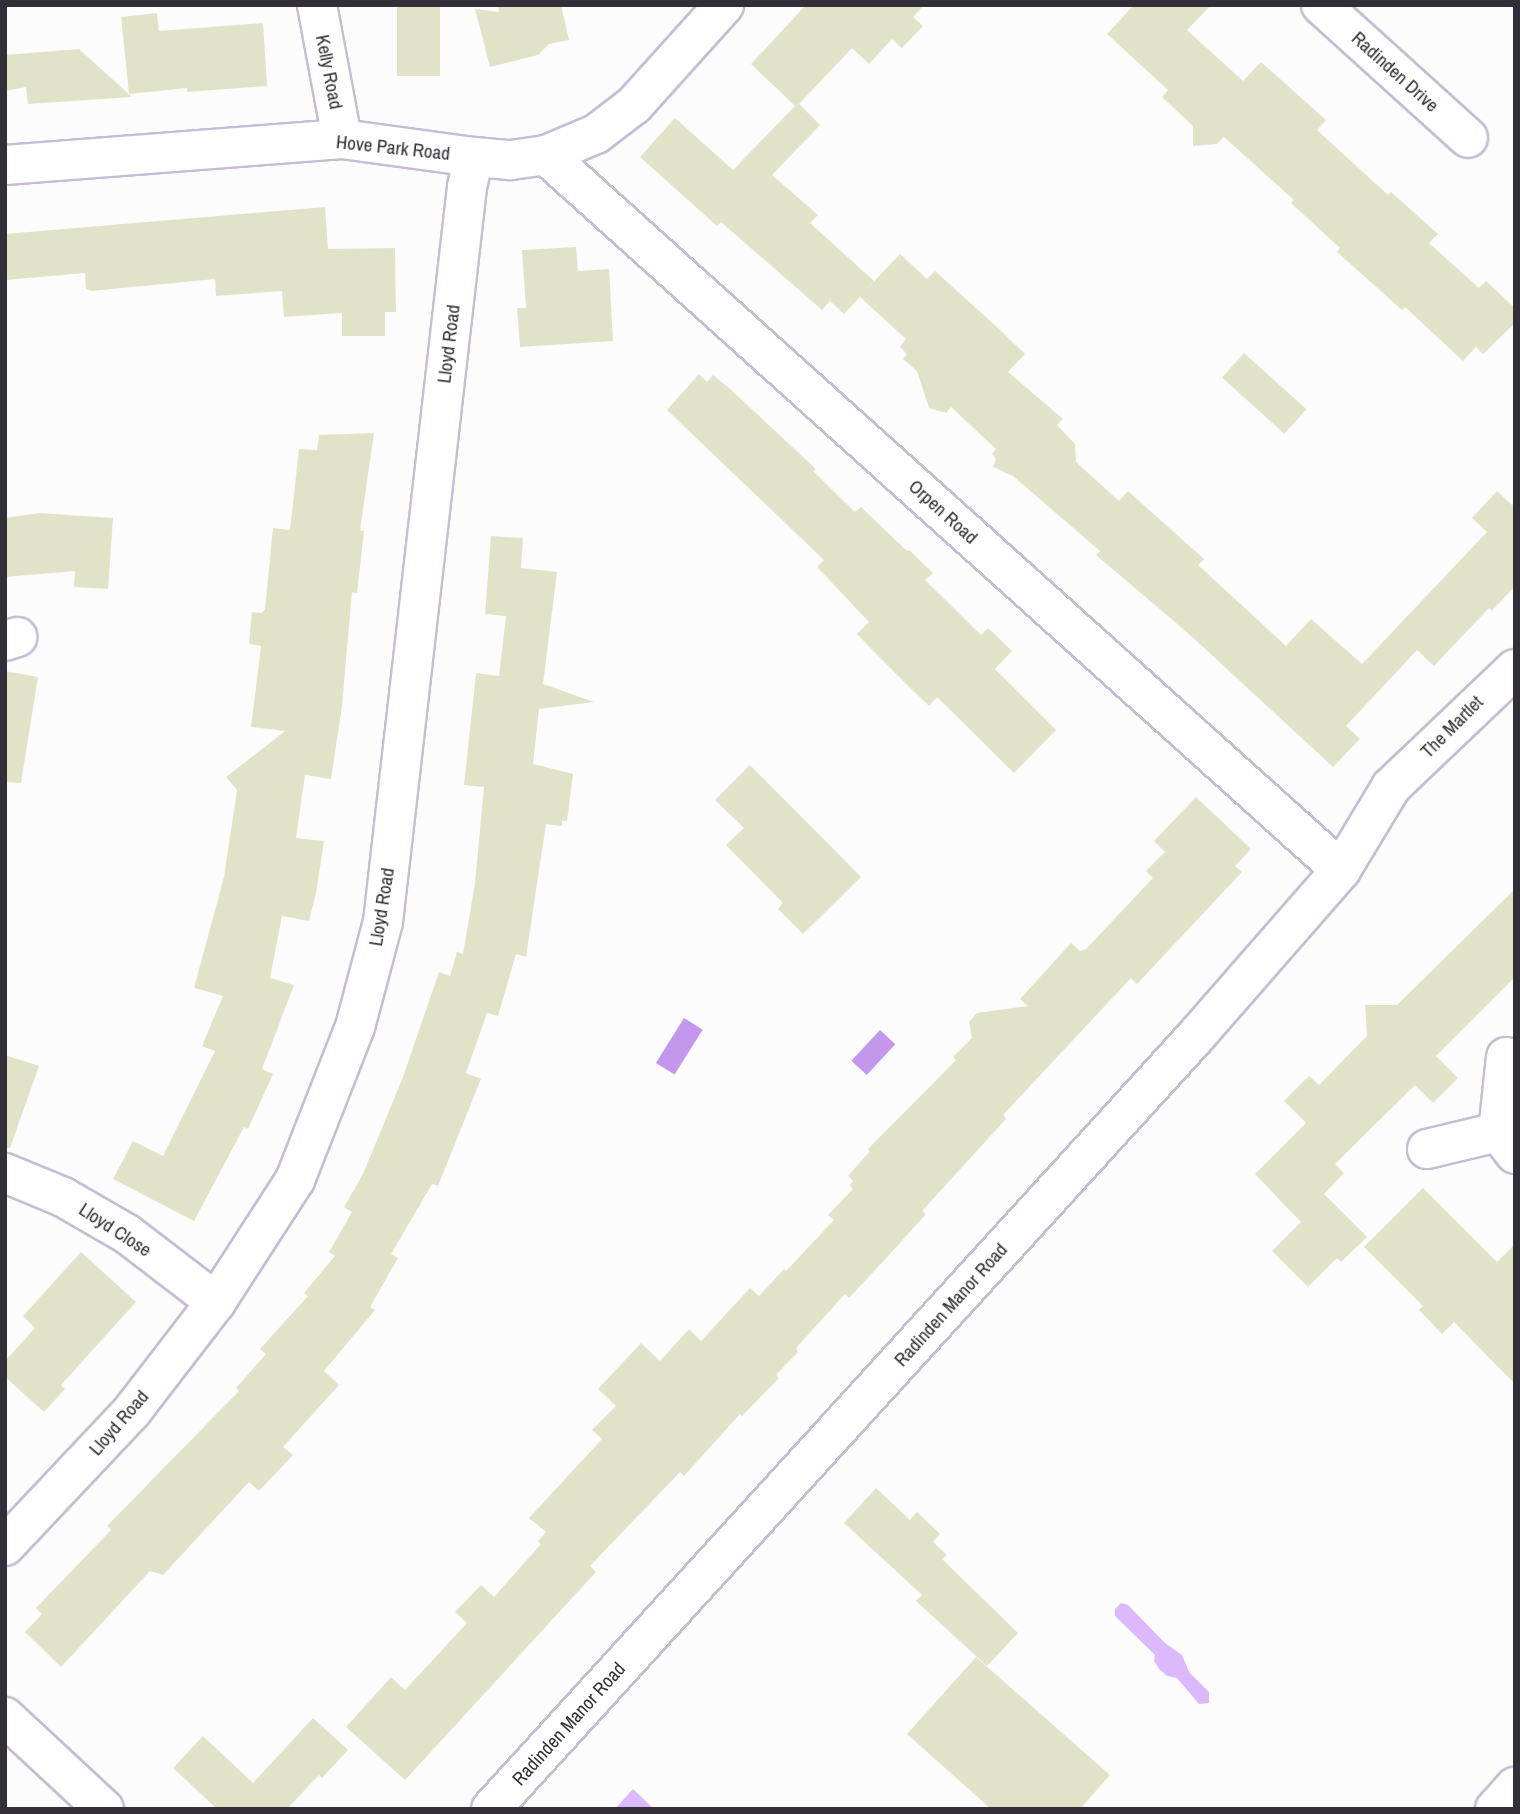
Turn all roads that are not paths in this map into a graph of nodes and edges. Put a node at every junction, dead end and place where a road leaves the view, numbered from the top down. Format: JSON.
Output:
{"nodes":[{"id":1,"x":317,"y":5,"type":"edge"},
{"id":2,"x":724,"y":5,"type":"edge"},
{"id":3,"x":1321,"y":5,"type":"edge"},
{"id":4,"x":1468,"y":138,"type":"dead end"},
{"id":5,"x":342,"y":139,"type":"junction"},
{"id":6,"x":545,"y":155,"type":"junction"},
{"id":7,"x":474,"y":158,"type":"junction"},
{"id":8,"x":5,"y":165,"type":"edge"},
{"id":9,"x":1515,"y":669,"type":"edge"},
{"id":10,"x":1391,"y":787,"type":"joint"},
{"id":11,"x":1341,"y":870,"type":"junction"},
{"id":12,"x":1506,"y":1057,"type":"dead end"},
{"id":13,"x":1507,"y":1143,"type":"edge"},
{"id":14,"x":1427,"y":1149,"type":"dead end"},
{"id":15,"x":5,"y":1173,"type":"edge"},
{"id":16,"x":216,"y":1302,"type":"junction"},
{"id":17,"x":5,"y":1546,"type":"edge"},
{"id":18,"x":5,"y":1717,"type":"edge"},
{"id":19,"x":1515,"y":1787,"type":"edge"},
{"id":20,"x":104,"y":1809,"type":"edge"},
{"id":21,"x":491,"y":1809,"type":"edge"},
{"id":22,"x":1495,"y":1809,"type":"edge"}],
"edges":[{"from":1,"to":5,"type":"street","name":"Kelly Road"},
{"from":2,"to":6,"type":"street","name":"Hove Park Road"},
{"from":3,"to":4,"type":"street","name":"Radinden Drive"},
{"from":5,"to":7,"type":"street","name":"Hove Park Road"},
{"from":5,"to":8,"type":"street","name":"Hove Park Road"},
{"from":6,"to":7,"type":"street","name":"Hove Park Road"},
{"from":6,"to":11,"type":"street","name":"Orpen Road"},
{"from":7,"to":16,"type":"street","name":"Lloyd Road"},
{"from":9,"to":10,"type":"street","name":"The Martlet"},
{"from":10,"to":11,"type":"street","name":"Radinden Manor Road"},
{"from":11,"to":21,"type":"street","name":"Radinden Manor Road"},
{"from":12,"to":13,"type":"street"},
{"from":13,"to":14,"type":"street"},
{"from":15,"to":16,"type":"street","name":"Lloyd Close"},
{"from":16,"to":17,"type":"street","name":"Lloyd Road"},
{"from":18,"to":20,"type":"street"},
{"from":19,"to":22,"type":"street"}]}
